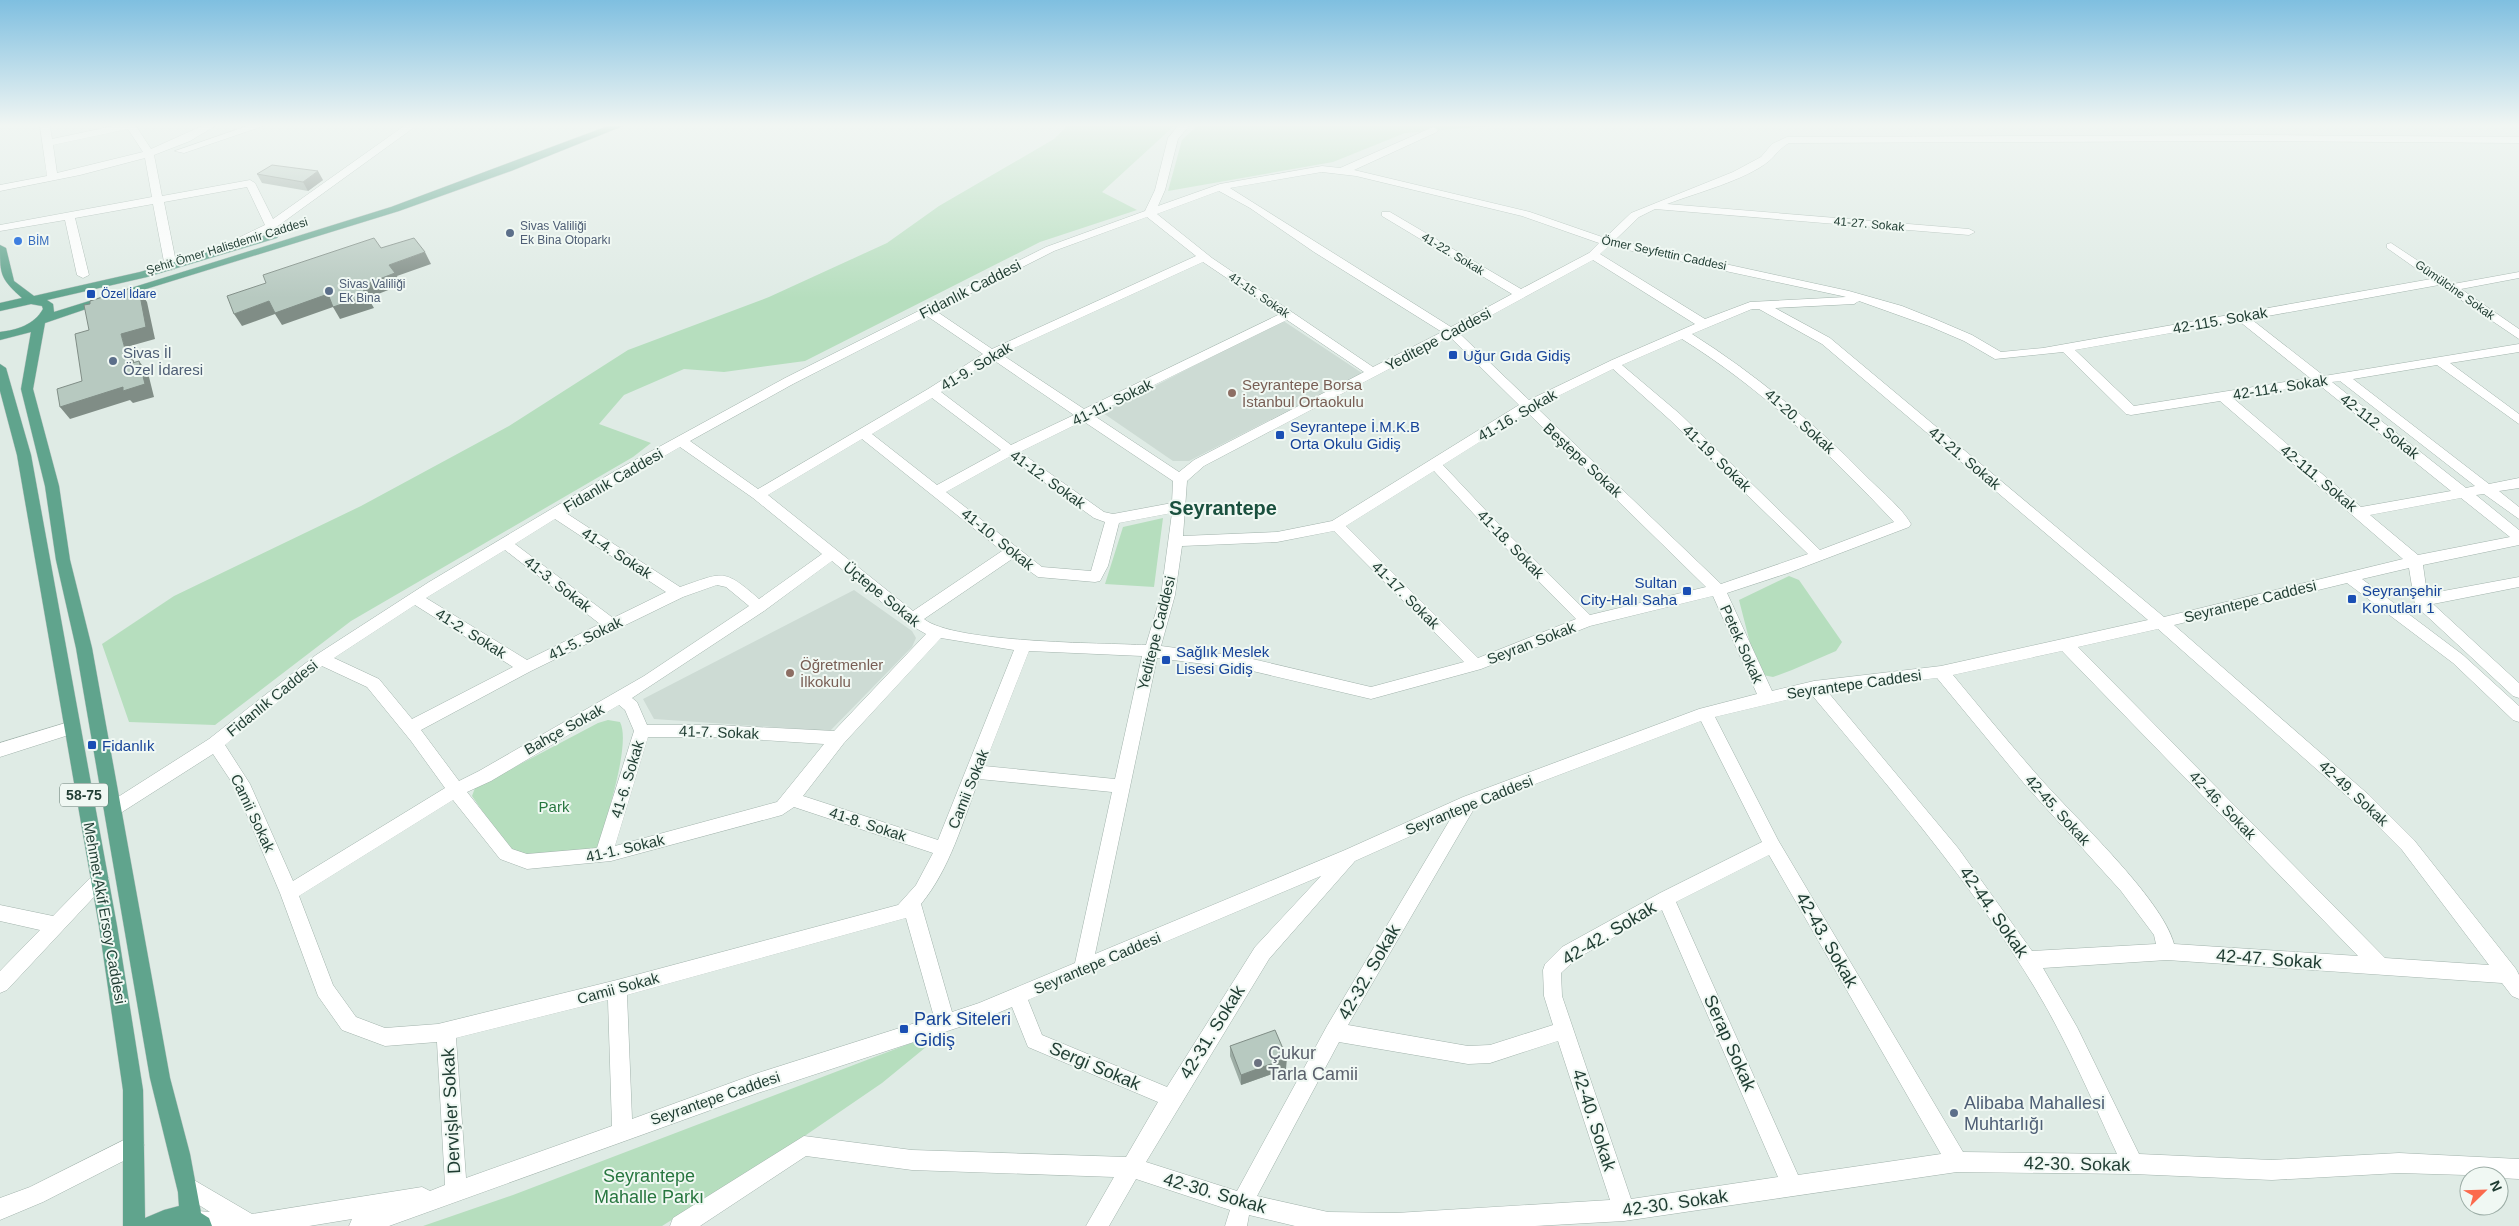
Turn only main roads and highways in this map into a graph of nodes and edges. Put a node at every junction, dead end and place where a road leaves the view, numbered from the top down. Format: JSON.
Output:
{"nodes":[{"id":1,"x":443,"y":183,"type":"edge"},
{"id":2,"x":469,"y":183,"type":"edge"},
{"id":3,"x":0,"y":248,"type":"edge"},
{"id":4,"x":32,"y":300,"type":"junction"},
{"id":5,"x":0,"y":307,"type":"edge"},
{"id":6,"x":40,"y":321,"type":"junction"},
{"id":7,"x":0,"y":336,"type":"edge"},
{"id":8,"x":0,"y":368,"type":"edge"},
{"id":9,"x":197,"y":1222,"type":"edge"},
{"id":10,"x":134,"y":1226,"type":"edge"},
{"id":11,"x":152,"y":1226,"type":"edge"}],
"edges":[{"from":1,"to":4,"type":"main road","name":"Şehit Ömer Halisdemir Caddesi"},
{"from":2,"to":6,"type":"main road","name":"Şehit Ömer Halisdemir Caddesi"},
{"from":3,"to":4,"type":"main road"},
{"from":4,"to":5,"type":"main road","name":"Şehit Ömer Halisdemir Caddesi"},
{"from":4,"to":6,"type":"main road"},
{"from":6,"to":7,"type":"main road","name":"Şehit Ömer Halisdemir Caddesi"},
{"from":6,"to":9,"type":"main road","name":"Mehmet Akif Ersoy Caddesi"},
{"from":8,"to":10,"type":"main road","name":"Mehmet Akif Ersoy Caddesi","number":"58-75"},
{"from":9,"to":11,"type":"main road"}]}
